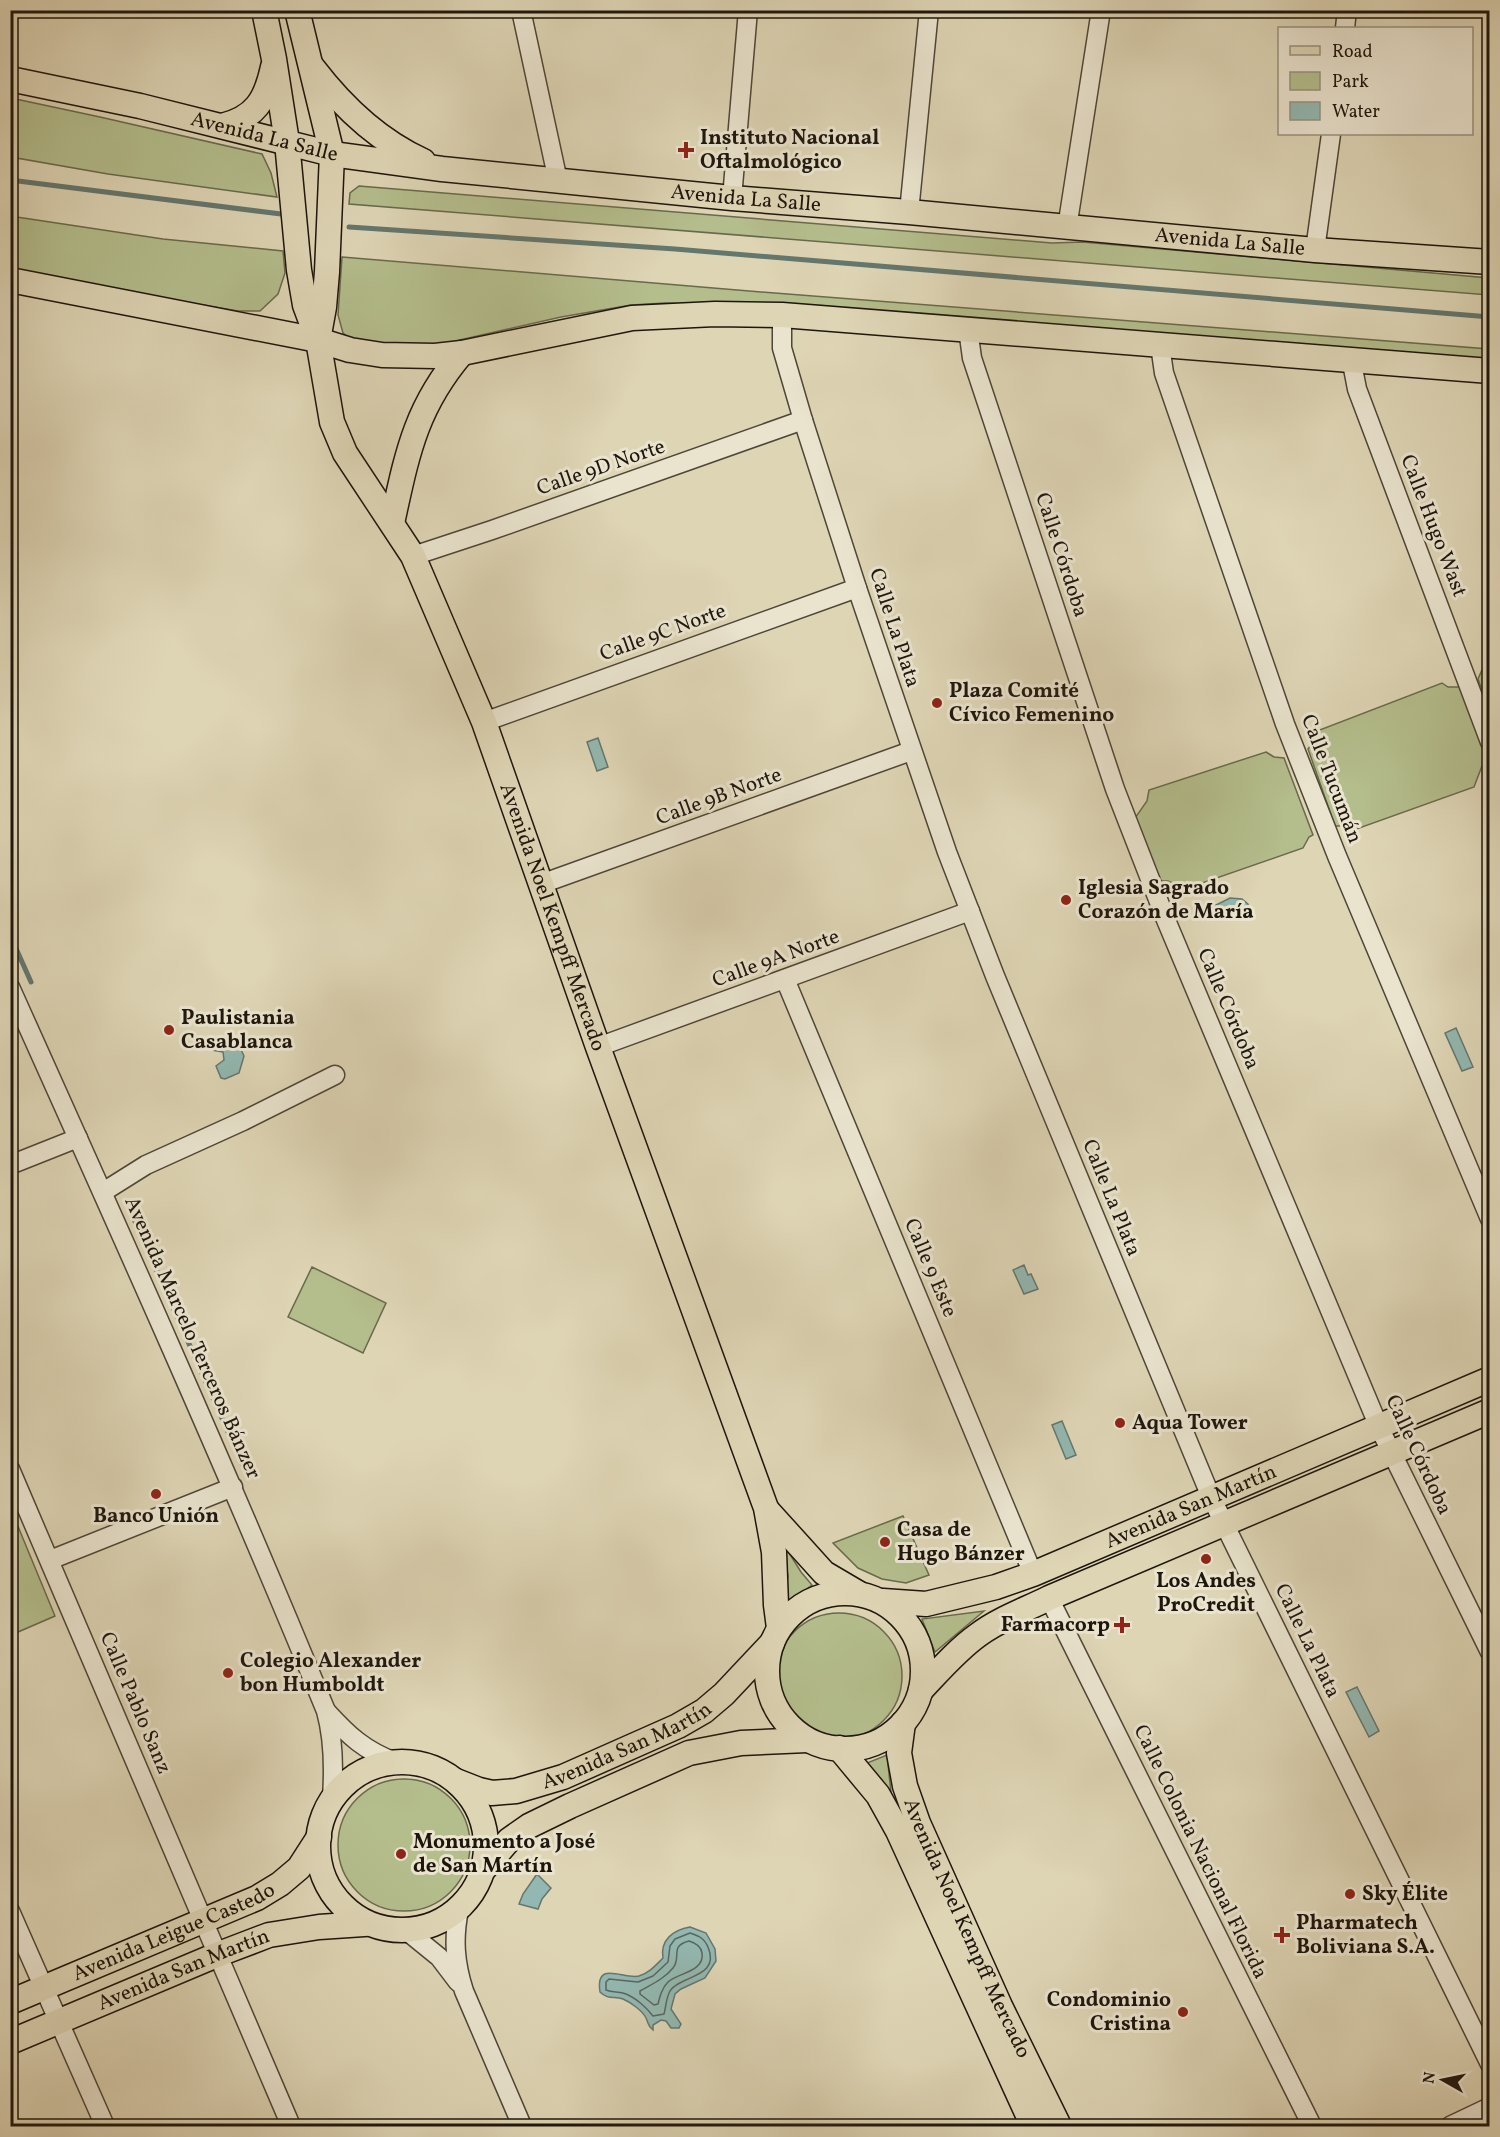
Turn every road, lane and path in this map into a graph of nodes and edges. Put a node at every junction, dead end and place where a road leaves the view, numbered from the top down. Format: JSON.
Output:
{"nodes":[{"id":1,"x":264,"y":10,"type":"edge"},
{"id":2,"x":297,"y":10,"type":"edge"},
{"id":3,"x":520,"y":10,"type":"edge"},
{"id":4,"x":748,"y":10,"type":"edge"},
{"id":5,"x":928,"y":10,"type":"edge"},
{"id":6,"x":1101,"y":10,"type":"edge"},
{"id":7,"x":1347,"y":10,"type":"edge"},
{"id":8,"x":1345,"y":27,"type":"edge"},
{"id":9,"x":274,"y":59,"type":"junction"},
{"id":10,"x":308,"y":60,"type":"junction"},
{"id":11,"x":10,"y":79,"type":"edge"},
{"id":12,"x":222,"y":126,"type":"junction"},
{"id":13,"x":1331,"y":135,"type":"edge"},
{"id":14,"x":287,"y":142,"type":"junction"},
{"id":15,"x":332,"y":154,"type":"junction"},
{"id":16,"x":442,"y":169,"type":"junction"},
{"id":17,"x":558,"y":181,"type":"junction"},
{"id":18,"x":732,"y":198,"type":"junction"},
{"id":19,"x":909,"y":212,"type":"junction"},
{"id":20,"x":1067,"y":228,"type":"junction"},
{"id":21,"x":1315,"y":250,"type":"junction"},
{"id":22,"x":1490,"y":262,"type":"edge"},
{"id":23,"x":10,"y":280,"type":"edge"},
{"id":24,"x":782,"y":315,"type":"junction"},
{"id":25,"x":968,"y":329,"type":"junction"},
{"id":26,"x":318,"y":340,"type":"junction"},
{"id":27,"x":1160,"y":345,"type":"junction"},
{"id":28,"x":462,"y":353,"type":"junction"},
{"id":29,"x":1351,"y":358,"type":"junction"},
{"id":30,"x":1490,"y":370,"type":"edge"},
{"id":31,"x":803,"y":420,"type":"junction"},
{"id":32,"x":392,"y":523,"type":"junction"},
{"id":33,"x":413,"y":556,"type":"junction"},
{"id":34,"x":857,"y":588,"type":"junction"},
{"id":35,"x":484,"y":722,"type":"junction"},
{"id":36,"x":1490,"y":742,"type":"edge"},
{"id":37,"x":911,"y":751,"type":"junction"},
{"id":38,"x":541,"y":884,"type":"junction"},
{"id":39,"x":970,"y":911,"type":"junction"},
{"id":40,"x":785,"y":979,"type":"junction"},
{"id":41,"x":10,"y":987,"type":"edge"},
{"id":42,"x":598,"y":1047,"type":"junction"},
{"id":43,"x":335,"y":1075,"type":"dead end"},
{"id":44,"x":78,"y":1138,"type":"junction"},
{"id":45,"x":10,"y":1165,"type":"edge"},
{"id":46,"x":103,"y":1192,"type":"junction"},
{"id":47,"x":1490,"y":1219,"type":"edge"},
{"id":48,"x":1490,"y":1379,"type":"edge"},
{"id":49,"x":1490,"y":1411,"type":"edge"},
{"id":50,"x":1378,"y":1427,"type":"junction"},
{"id":51,"x":1391,"y":1454,"type":"junction"},
{"id":52,"x":10,"y":1469,"type":"edge"},
{"id":53,"x":233,"y":1487,"type":"junction"},
{"id":54,"x":1211,"y":1497,"type":"junction"},
{"id":55,"x":766,"y":1508,"type":"junction"},
{"id":56,"x":1224,"y":1524,"type":"junction"},
{"id":57,"x":50,"y":1560,"type":"junction"},
{"id":58,"x":1033,"y":1574,"type":"junction"},
{"id":59,"x":858,"y":1593,"type":"junction"},
{"id":60,"x":1049,"y":1598,"type":"junction"},
{"id":61,"x":883,"y":1601,"type":"junction"},
{"id":62,"x":776,"y":1636,"type":"junction"},
{"id":63,"x":1490,"y":1652,"type":"edge"},
{"id":64,"x":921,"y":1690,"type":"junction"},
{"id":65,"x":326,"y":1711,"type":"junction"},
{"id":66,"x":903,"y":1723,"type":"junction"},
{"id":67,"x":807,"y":1740,"type":"junction"},
{"id":68,"x":839,"y":1748,"type":"junction"},
{"id":69,"x":395,"y":1762,"type":"junction"},
{"id":70,"x":456,"y":1781,"type":"junction"},
{"id":71,"x":332,"y":1797,"type":"junction"},
{"id":72,"x":319,"y":1838,"type":"junction"},
{"id":73,"x":484,"y":1869,"type":"junction"},
{"id":74,"x":459,"y":1910,"type":"junction"},
{"id":75,"x":10,"y":1911,"type":"edge"},
{"id":76,"x":203,"y":1919,"type":"junction"},
{"id":77,"x":364,"y":1924,"type":"junction"},
{"id":78,"x":407,"y":1931,"type":"junction"},
{"id":79,"x":219,"y":1954,"type":"junction"},
{"id":80,"x":44,"y":1988,"type":"junction"},
{"id":81,"x":464,"y":1991,"type":"junction"},
{"id":82,"x":10,"y":2002,"type":"edge"},
{"id":83,"x":58,"y":2021,"type":"junction"},
{"id":84,"x":10,"y":2042,"type":"edge"},
{"id":85,"x":1490,"y":2064,"type":"edge"},
{"id":86,"x":1490,"y":2107,"type":"edge"},
{"id":87,"x":105,"y":2127,"type":"edge"},
{"id":88,"x":291,"y":2127,"type":"edge"},
{"id":89,"x":522,"y":2127,"type":"edge"},
{"id":90,"x":1033,"y":2127,"type":"edge"},
{"id":91,"x":1059,"y":2127,"type":"edge"},
{"id":92,"x":1312,"y":2127,"type":"edge"},
{"id":93,"x":1450,"y":2127,"type":"edge"}],
"edges":[{"from":1,"to":9,"type":"main road","name":"Avenida Noel Kempff Mercado"},
{"from":2,"to":10,"type":"main road","name":"Avenida Noel Kempff Mercado"},
{"from":3,"to":17,"type":"street"},
{"from":4,"to":18,"type":"street"},
{"from":5,"to":19,"type":"street"},
{"from":6,"to":20,"type":"street"},
{"from":7,"to":8,"type":"street"},
{"from":9,"to":12,"type":"main road"},
{"from":9,"to":14,"type":"main road","name":"Avenida Noel Kempff Mercado"},
{"from":10,"to":15,"type":"main road","name":"Avenida Noel Kempff Mercado"},
{"from":10,"to":16,"type":"main road"},
{"from":11,"to":12,"type":"main road","name":"Avenida La Salle"},
{"from":12,"to":14,"type":"main road","name":"Avenida La Salle"},
{"from":13,"to":21,"type":"street"},
{"from":14,"to":15,"type":"main road","name":"Avenida La Salle"},
{"from":14,"to":26,"type":"main road","name":"Avenida Noel Kempff Mercado"},
{"from":15,"to":16,"type":"main road","name":"Avenida La Salle"},
{"from":15,"to":26,"type":"main road","name":"Avenida Noel Kempff Mercado"},
{"from":16,"to":17,"type":"main road","name":"Avenida La Salle"},
{"from":17,"to":18,"type":"main road","name":"Avenida La Salle"},
{"from":18,"to":19,"type":"main road","name":"Avenida La Salle"},
{"from":19,"to":20,"type":"main road","name":"Avenida La Salle"},
{"from":20,"to":21,"type":"main road","name":"Avenida La Salle"},
{"from":21,"to":22,"type":"main road","name":"Avenida La Salle"},
{"from":23,"to":26,"type":"main road"},
{"from":24,"to":25,"type":"main road"},
{"from":24,"to":28,"type":"main road"},
{"from":24,"to":31,"type":"street","name":"Calle La Plata"},
{"from":25,"to":27,"type":"main road"},
{"from":25,"to":50,"type":"street","name":"Calle Córdoba"},
{"from":26,"to":28,"type":"main road"},
{"from":26,"to":32,"type":"main road","name":"Avenida Noel Kempff Mercado"},
{"from":27,"to":29,"type":"main road"},
{"from":27,"to":47,"type":"street","name":"Calle Tucumán"},
{"from":28,"to":32,"type":"main road"},
{"from":29,"to":30,"type":"main road"},
{"from":29,"to":36,"type":"street","name":"Calle Hugo Wast"},
{"from":31,"to":33,"type":"street","name":"Calle 9D Norte"},
{"from":31,"to":34,"type":"street","name":"Calle La Plata"},
{"from":32,"to":33,"type":"main road","name":"Avenida Noel Kempff Mercado"},
{"from":33,"to":35,"type":"main road","name":"Avenida Noel Kempff Mercado"},
{"from":34,"to":35,"type":"street","name":"Calle 9C Norte"},
{"from":34,"to":37,"type":"street","name":"Calle La Plata"},
{"from":35,"to":38,"type":"main road","name":"Avenida Noel Kempff Mercado"},
{"from":37,"to":38,"type":"street","name":"Calle 9B Norte"},
{"from":37,"to":39,"type":"street","name":"Calle La Plata"},
{"from":38,"to":42,"type":"main road","name":"Avenida Noel Kempff Mercado"},
{"from":39,"to":40,"type":"street","name":"Calle 9A Norte"},
{"from":39,"to":54,"type":"street","name":"Calle La Plata"},
{"from":40,"to":42,"type":"street","name":"Calle 9A Norte"},
{"from":40,"to":58,"type":"street","name":"Calle 9 Este"},
{"from":41,"to":44,"type":"street","name":"Avenida Marcelo Terceros Bánzer"},
{"from":42,"to":55,"type":"main road","name":"Avenida Noel Kempff Mercado"},
{"from":43,"to":46,"type":"street"},
{"from":44,"to":45,"type":"street"},
{"from":44,"to":46,"type":"street","name":"Avenida Marcelo Terceros Bánzer"},
{"from":46,"to":53,"type":"street","name":"Avenida Marcelo Terceros Bánzer"},
{"from":48,"to":50,"type":"main road","name":"Avenida San Martín"},
{"from":49,"to":51,"type":"main road","name":"Avenida San Martín"},
{"from":50,"to":51,"type":"street","name":"Calle Córdoba"},
{"from":50,"to":54,"type":"main road","name":"Avenida San Martín"},
{"from":51,"to":56,"type":"main road","name":"Avenida San Martín"},
{"from":51,"to":63,"type":"street","name":"Calle Córdoba"},
{"from":52,"to":57,"type":"street","name":"Calle Pablo Sanz"},
{"from":53,"to":57,"type":"street"},
{"from":53,"to":65,"type":"street","name":"Avenida Marcelo Terceros Bánzer"},
{"from":54,"to":56,"type":"street","name":"Calle La Plata"},
{"from":54,"to":58,"type":"main road","name":"Avenida San Martín"},
{"from":55,"to":59,"type":"main road","name":"Avenida Noel Kempff Mercado"},
{"from":55,"to":62,"type":"main road","name":"Avenida Noel Kempff Mercado"},
{"from":56,"to":60,"type":"main road","name":"Avenida San Martín"},
{"from":56,"to":85,"type":"street","name":"Calle La Plata"},
{"from":57,"to":76,"type":"street","name":"Calle Pablo Sanz"},
{"from":58,"to":61,"type":"main road","name":"Avenida San Martín"},
{"from":59,"to":61,"type":"main road"},
{"from":59,"to":62,"type":"main road"},
{"from":60,"to":64,"type":"main road","name":"Avenida San Martín"},
{"from":60,"to":92,"type":"street","name":"Calle Colonia Nacional Florida"},
{"from":61,"to":64,"type":"main road"},
{"from":62,"to":67,"type":"main road"},
{"from":62,"to":70,"type":"main road","name":"Avenida San Martín"},
{"from":64,"to":66,"type":"main road"},
{"from":65,"to":69,"type":"street","name":"Avenida Marcelo Terceros Bánzer"},
{"from":65,"to":71,"type":"street","name":"Avenida Marcelo Terceros Bánzer"},
{"from":66,"to":68,"type":"main road"},
{"from":66,"to":91,"type":"main road","name":"Avenida Noel Kempff Mercado"},
{"from":67,"to":68,"type":"main road"},
{"from":67,"to":73,"type":"main road","name":"Avenida San Martín"},
{"from":68,"to":90,"type":"main road","name":"Avenida Noel Kempff Mercado"},
{"from":69,"to":70,"type":"main road"},
{"from":69,"to":71,"type":"main road"},
{"from":70,"to":73,"type":"main road"},
{"from":71,"to":72,"type":"main road"},
{"from":72,"to":76,"type":"main road","name":"Avenida Leigue Castedo"},
{"from":72,"to":77,"type":"main road"},
{"from":73,"to":74,"type":"main road"},
{"from":74,"to":78,"type":"main road"},
{"from":74,"to":81,"type":"street"},
{"from":75,"to":80,"type":"street"},
{"from":76,"to":79,"type":"street","name":"Calle Pablo Sanz"},
{"from":76,"to":80,"type":"main road","name":"Avenida Leigue Castedo"},
{"from":77,"to":78,"type":"main road"},
{"from":77,"to":79,"type":"main road","name":"Avenida San Martín"},
{"from":78,"to":81,"type":"street"},
{"from":79,"to":83,"type":"main road","name":"Avenida San Martín"},
{"from":79,"to":88,"type":"street","name":"Calle Pablo Sanz"},
{"from":80,"to":82,"type":"main road","name":"Avenida Leigue Castedo"},
{"from":80,"to":83,"type":"street"},
{"from":81,"to":89,"type":"street"},
{"from":83,"to":84,"type":"main road","name":"Avenida San Martín"},
{"from":83,"to":87,"type":"street"},
{"from":86,"to":93,"type":"street"}]}
